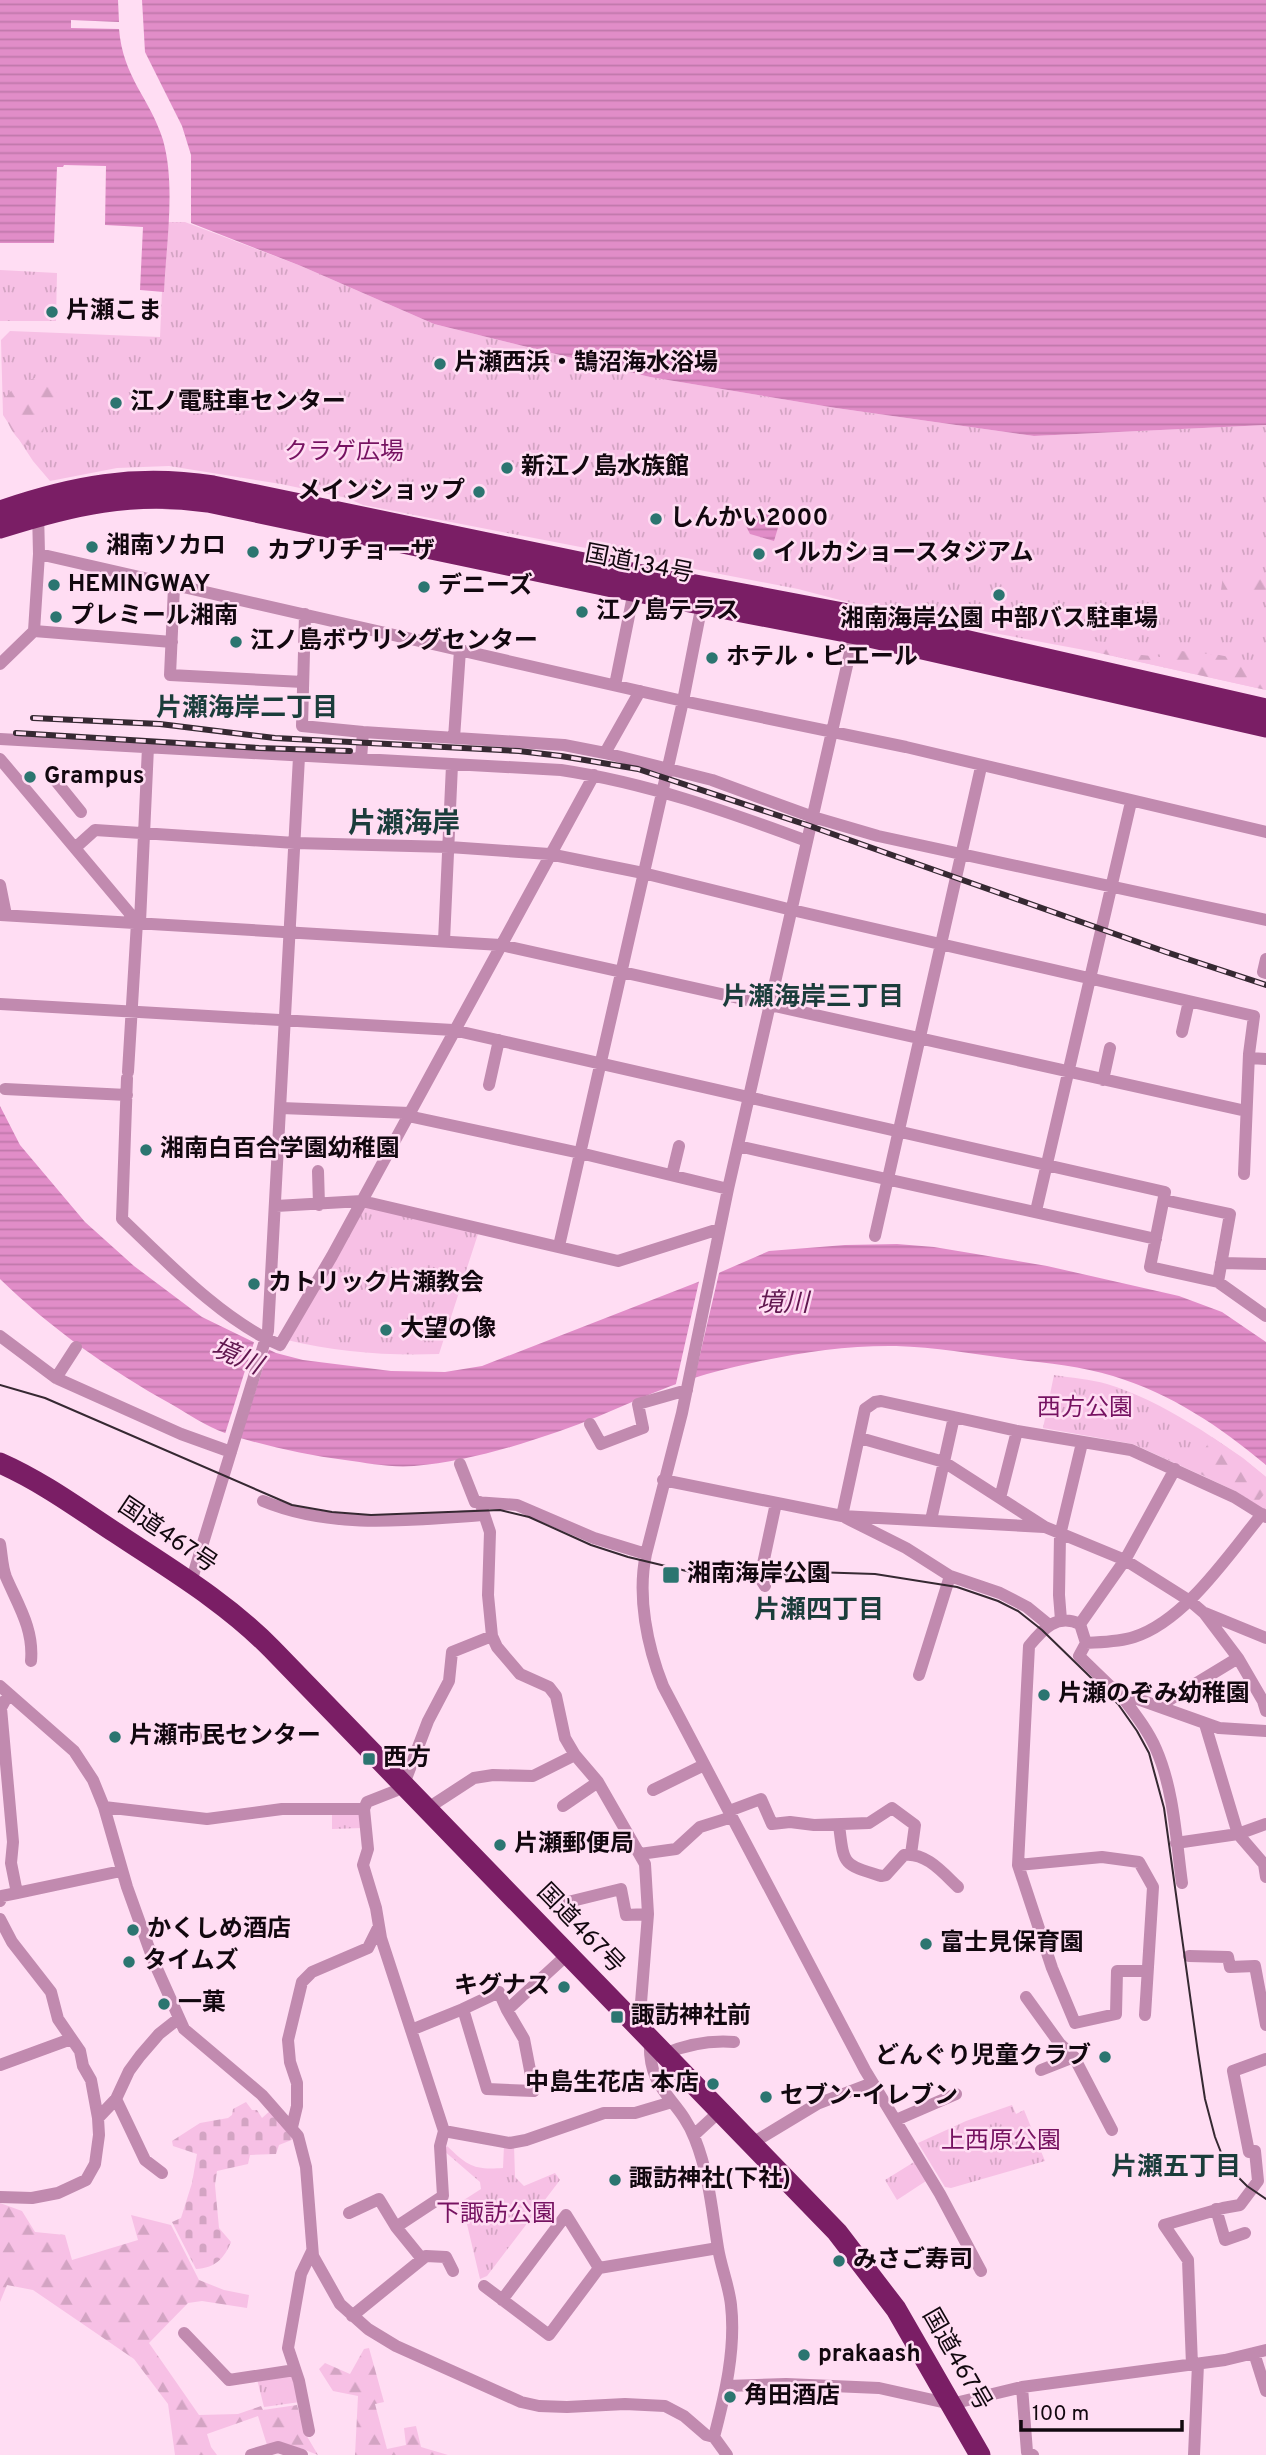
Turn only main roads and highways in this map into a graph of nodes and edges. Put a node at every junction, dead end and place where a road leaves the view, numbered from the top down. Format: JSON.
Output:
{"nodes":[{"id":1,"x":38,"y":507,"type":"junction"},
{"id":2,"x":0,"y":511,"type":"edge"},
{"id":3,"x":0,"y":528,"type":"edge"},
{"id":4,"x":636,"y":583,"type":"junction"},
{"id":5,"x":860,"y":626,"type":"junction"},
{"id":6,"x":1266,"y":709,"type":"edge"},
{"id":7,"x":1266,"y":727,"type":"edge"},
{"id":8,"x":0,"y":1463,"type":"edge"},
{"id":9,"x":980,"y":2455,"type":"edge"}],
"edges":[{"from":1,"to":2,"type":"highway","name":"国道134号"},
{"from":1,"to":3,"type":"highway","name":"国道134号"},
{"from":1,"to":4,"type":"highway","name":"国道134号"},
{"from":4,"to":5,"type":"highway","name":"国道134号"},
{"from":4,"to":5,"type":"highway","name":"国道134号"},
{"from":5,"to":6,"type":"highway","name":"国道134号"},
{"from":5,"to":7,"type":"highway","name":"国道134号"},
{"from":8,"to":9,"type":"highway","name":"国道467号"}]}
